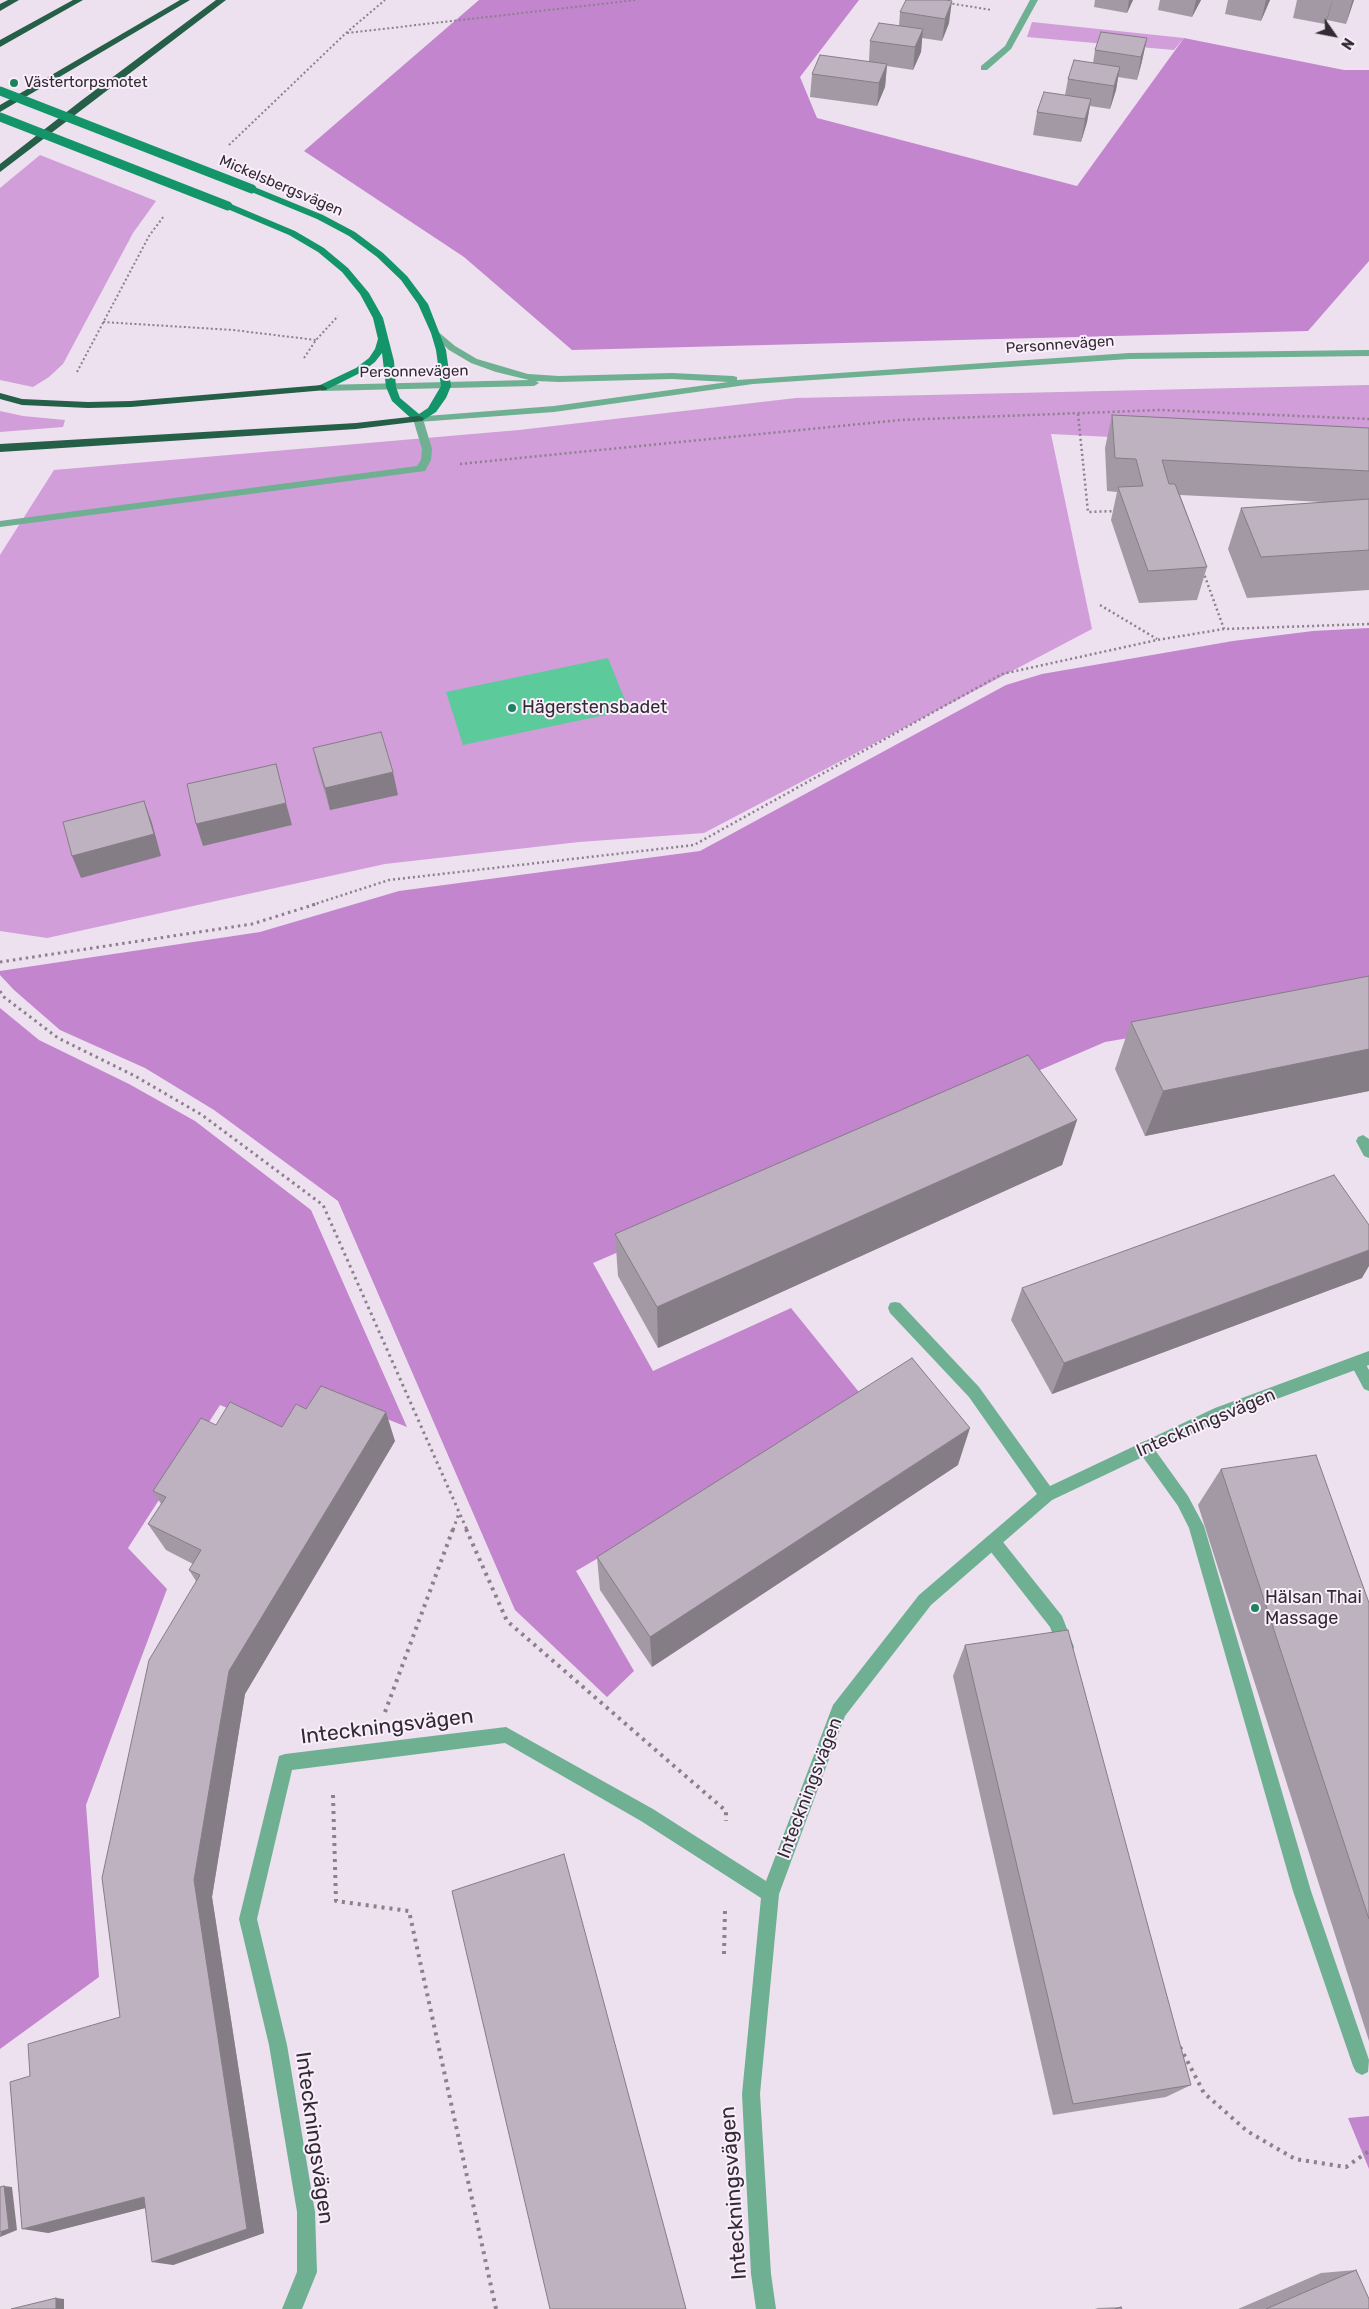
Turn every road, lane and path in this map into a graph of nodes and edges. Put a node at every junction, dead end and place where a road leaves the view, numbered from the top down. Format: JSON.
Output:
{"nodes":[{"id":1,"x":16,"y":0,"type":"edge"},
{"id":2,"x":79,"y":0,"type":"edge"},
{"id":3,"x":186,"y":0,"type":"edge"},
{"id":4,"x":222,"y":0,"type":"edge"},
{"id":5,"x":636,"y":0,"type":"edge"},
{"id":6,"x":1034,"y":0,"type":"edge"},
{"id":7,"x":948,"y":3,"type":"edge"},
{"id":8,"x":0,"y":8,"type":"edge"},
{"id":9,"x":1026,"y":15,"type":"junction"},
{"id":10,"x":346,"y":33,"type":"dead end"},
{"id":11,"x":0,"y":44,"type":"edge"},
{"id":12,"x":984,"y":68,"type":"dead end"},
{"id":13,"x":0,"y":90,"type":"edge"},
{"id":14,"x":0,"y":109,"type":"edge"},
{"id":15,"x":0,"y":117,"type":"edge"},
{"id":16,"x":0,"y":169,"type":"edge"},
{"id":17,"x":436,"y":333,"type":"junction"},
{"id":18,"x":384,"y":338,"type":"junction"},
{"id":19,"x":316,"y":340,"type":"dead end"},
{"id":20,"x":1369,"y":353,"type":"edge"},
{"id":21,"x":590,"y":378,"type":"junction"},
{"id":22,"x":73,"y":379,"type":"dead end"},
{"id":23,"x":753,"y":381,"type":"junction"},
{"id":24,"x":446,"y":386,"type":"junction"},
{"id":25,"x":391,"y":387,"type":"junction"},
{"id":26,"x":322,"y":388,"type":"junction"},
{"id":27,"x":0,"y":396,"type":"edge"},
{"id":28,"x":1078,"y":414,"type":"junction"},
{"id":29,"x":418,"y":419,"type":"junction"},
{"id":30,"x":1369,"y":419,"type":"edge"},
{"id":31,"x":0,"y":448,"type":"edge"},
{"id":32,"x":421,"y":469,"type":"junction"},
{"id":33,"x":1124,"y":511,"type":"edge"},
{"id":34,"x":0,"y":524,"type":"edge"},
{"id":35,"x":1199,"y":563,"type":"edge"},
{"id":36,"x":1100,"y":605,"type":"dead end"},
{"id":37,"x":1369,"y":624,"type":"edge"},
{"id":38,"x":1224,"y":630,"type":"junction"},
{"id":39,"x":1157,"y":640,"type":"junction"},
{"id":40,"x":0,"y":962,"type":"edge"},
{"id":41,"x":0,"y":991,"type":"edge"},
{"id":42,"x":895,"y":1308,"type":"dead end"},
{"id":43,"x":1363,"y":1360,"type":"edge"},
{"id":44,"x":1369,"y":1384,"type":"edge"},
{"id":45,"x":1145,"y":1448,"type":"junction"},
{"id":46,"x":1047,"y":1495,"type":"junction"},
{"id":47,"x":459,"y":1513,"type":"junction"},
{"id":48,"x":993,"y":1542,"type":"junction"},
{"id":49,"x":1073,"y":1663,"type":"edge"},
{"id":50,"x":370,"y":1753,"type":"junction"},
{"id":51,"x":332,"y":1786,"type":"dead end"},
{"id":52,"x":725,"y":1865,"type":"junction"},
{"id":53,"x":770,"y":1894,"type":"junction"},
{"id":54,"x":724,"y":1963,"type":"dead end"},
{"id":55,"x":1178,"y":2042,"type":"edge"},
{"id":56,"x":1362,"y":2066,"type":"dead end"},
{"id":57,"x":1369,"y":2151,"type":"edge"},
{"id":58,"x":292,"y":2309,"type":"edge"},
{"id":59,"x":496,"y":2309,"type":"edge"},
{"id":60,"x":766,"y":2309,"type":"edge"}],
"edges":[{"from":1,"to":8,"type":"highway"},
{"from":2,"to":11,"type":"highway"},
{"from":3,"to":14,"type":"highway"},
{"from":4,"to":16,"type":"highway"},
{"from":5,"to":10,"type":"path"},
{"from":6,"to":9,"type":"street"},
{"from":7,"to":9,"type":"path"},
{"from":9,"to":12,"type":"street"},
{"from":13,"to":17,"type":"main road","name":"Mickelsbergsvägen","bridge":true},
{"from":15,"to":18,"type":"main road","bridge":true},
{"from":17,"to":21,"type":"street","name":"Personnevägen"},
{"from":17,"to":24,"type":"main road","name":"Mickelsbergsvägen"},
{"from":18,"to":25,"type":"main road"},
{"from":18,"to":26,"type":"main road","name":"Personnevägen"},
{"from":19,"to":22,"type":"path"},
{"from":20,"to":23,"type":"street","name":"Personnevägen"},
{"from":21,"to":23,"type":"street","name":"Personnevägen"},
{"from":21,"to":24,"type":"street","name":"Personnevägen"},
{"from":23,"to":29,"type":"street","name":"Personnevägen"},
{"from":24,"to":25,"type":"street","name":"Personnevägen"},
{"from":24,"to":29,"type":"main road"},
{"from":25,"to":26,"type":"street","name":"Personnevägen"},
{"from":25,"to":29,"type":"main road"},
{"from":26,"to":27,"type":"highway"},
{"from":28,"to":30,"type":"path"},
{"from":28,"to":32,"type":"path"},
{"from":28,"to":33,"type":"path"},
{"from":29,"to":31,"type":"highway"},
{"from":29,"to":32,"type":"street"},
{"from":32,"to":34,"type":"street"},
{"from":35,"to":38,"type":"path"},
{"from":36,"to":39,"type":"path"},
{"from":37,"to":38,"type":"path"},
{"from":38,"to":39,"type":"path"},
{"from":39,"to":40,"type":"path"},
{"from":41,"to":47,"type":"path"},
{"from":42,"to":46,"type":"street"},
{"from":43,"to":44,"type":"street"},
{"from":43,"to":45,"type":"street","name":"Inteckningsvägen"},
{"from":45,"to":46,"type":"street","name":"Inteckningsvägen"},
{"from":45,"to":56,"type":"street"},
{"from":46,"to":48,"type":"street","name":"Inteckningsvägen"},
{"from":47,"to":50,"type":"path"},
{"from":47,"to":52,"type":"path"},
{"from":48,"to":49,"type":"street"},
{"from":48,"to":53,"type":"street","name":"Inteckningsvägen"},
{"from":50,"to":52,"type":"street","name":"Inteckningsvägen"},
{"from":50,"to":58,"type":"street","name":"Inteckningsvägen"},
{"from":51,"to":59,"type":"path"},
{"from":52,"to":53,"type":"street","name":"Inteckningsvägen"},
{"from":52,"to":54,"type":"path"},
{"from":53,"to":60,"type":"street","name":"Inteckningsvägen"},
{"from":55,"to":57,"type":"path"}]}
